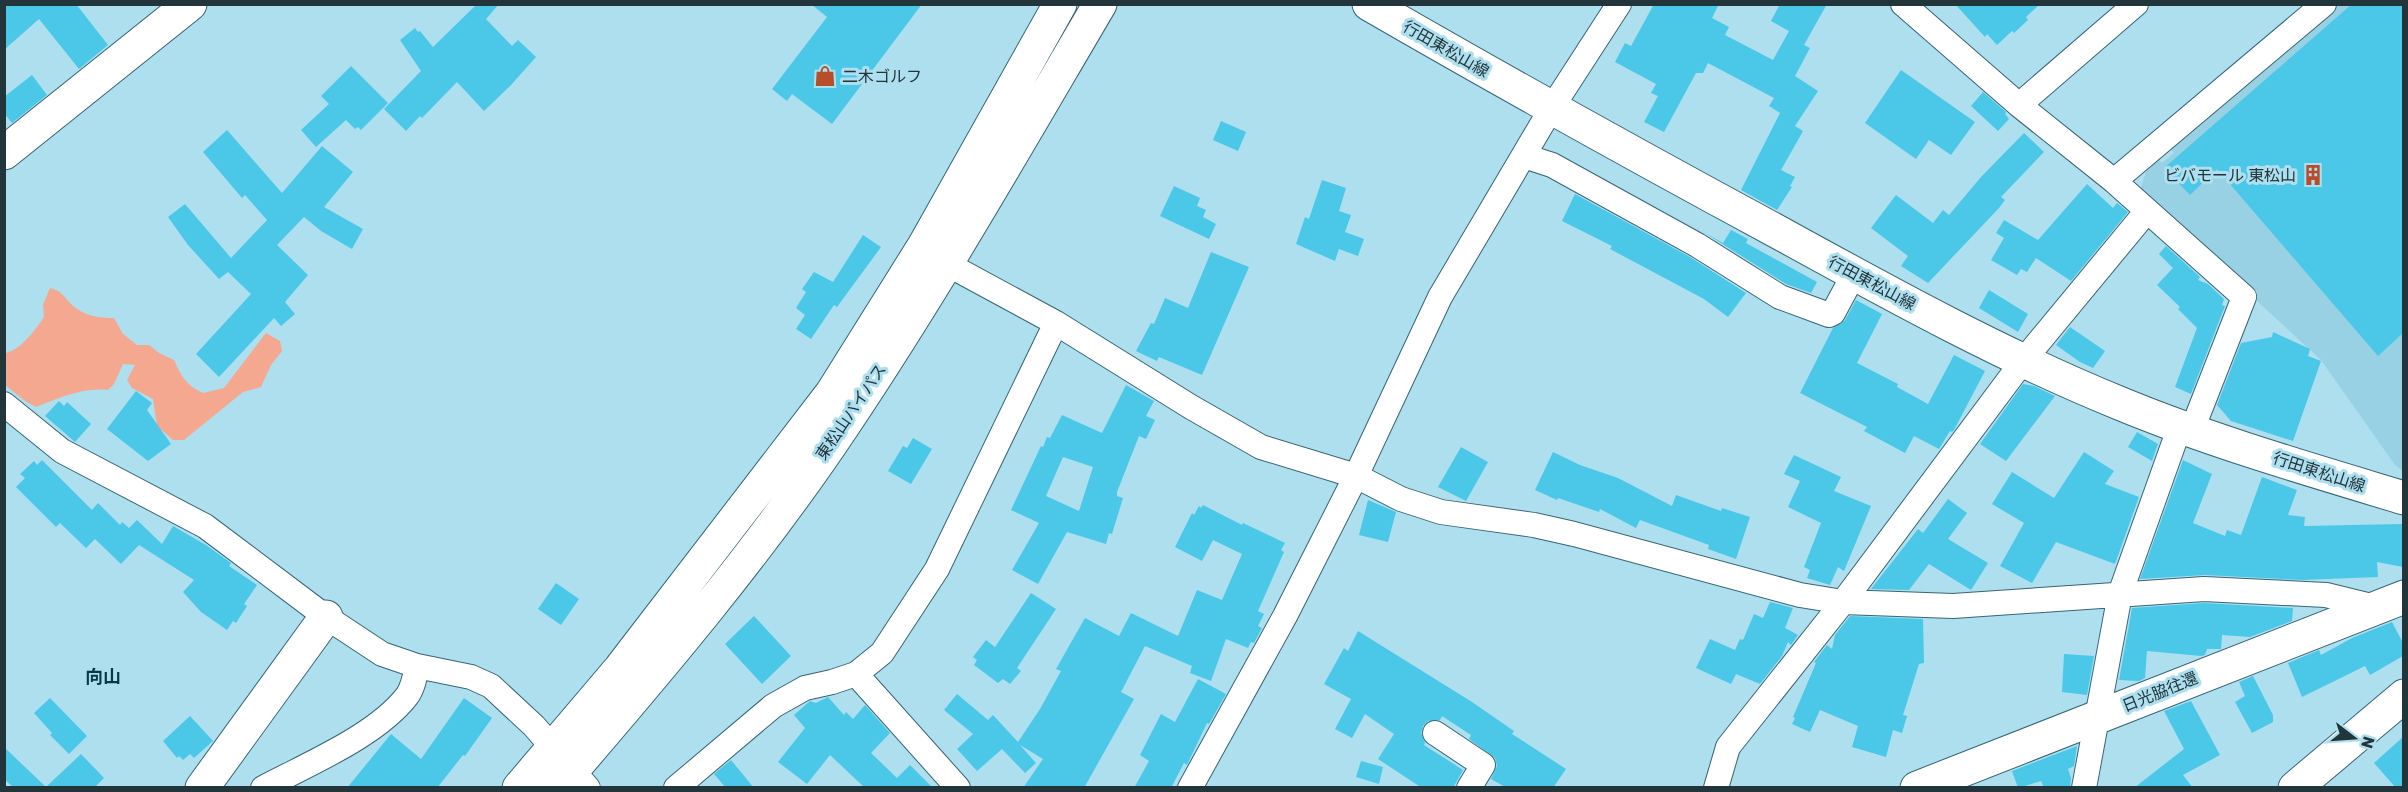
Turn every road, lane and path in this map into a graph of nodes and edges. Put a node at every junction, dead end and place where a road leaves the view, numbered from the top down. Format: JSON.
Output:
{"nodes":[{"id":1,"x":190,"y":4,"type":"edge"},
{"id":2,"x":1060,"y":4,"type":"edge"},
{"id":3,"x":1100,"y":4,"type":"edge"},
{"id":4,"x":1369,"y":4,"type":"edge"},
{"id":5,"x":1619,"y":4,"type":"edge"},
{"id":6,"x":1903,"y":4,"type":"edge"},
{"id":7,"x":2136,"y":4,"type":"edge"},
{"id":8,"x":2312,"y":8,"type":"edge"},
{"id":9,"x":2019,"y":105,"type":"junction"},
{"id":10,"x":1551,"y":109,"type":"junction"},
{"id":11,"x":4,"y":153,"type":"edge"},
{"id":12,"x":1524,"y":156,"type":"junction"},
{"id":13,"x":2114,"y":181,"type":"junction"},
{"id":14,"x":2147,"y":211,"type":"junction"},
{"id":15,"x":947,"y":264,"type":"junction"},
{"id":16,"x":1854,"y":274,"type":"junction"},
{"id":17,"x":1056,"y":323,"type":"junction"},
{"id":18,"x":2023,"y":361,"type":"junction"},
{"id":19,"x":4,"y":404,"type":"edge"},
{"id":20,"x":2186,"y":428,"type":"junction"},
{"id":21,"x":1356,"y":476,"type":"junction"},
{"id":22,"x":2403,"y":498,"type":"edge"},
{"id":23,"x":2120,"y":594,"type":"junction"},
{"id":24,"x":1843,"y":602,"type":"junction"},
{"id":25,"x":2389,"y":602,"type":"edge"},
{"id":26,"x":326,"y":617,"type":"junction"},
{"id":27,"x":417,"y":666,"type":"junction"},
{"id":28,"x":856,"y":674,"type":"junction"},
{"id":29,"x":2403,"y":696,"type":"edge"},
{"id":30,"x":2097,"y":717,"type":"junction"},
{"id":31,"x":1435,"y":733,"type":"dead end"},
{"id":32,"x":567,"y":773,"type":"edge"},
{"id":33,"x":202,"y":788,"type":"edge"},
{"id":34,"x":264,"y":788,"type":"edge"},
{"id":35,"x":519,"y":788,"type":"edge"},
{"id":36,"x":676,"y":788,"type":"edge"},
{"id":37,"x":958,"y":788,"type":"edge"},
{"id":38,"x":1191,"y":788,"type":"edge"},
{"id":39,"x":1468,"y":788,"type":"edge"},
{"id":40,"x":1716,"y":788,"type":"edge"},
{"id":41,"x":1917,"y":788,"type":"edge"},
{"id":42,"x":2085,"y":788,"type":"edge"},
{"id":43,"x":2295,"y":788,"type":"edge"}],
"edges":[{"from":1,"to":11,"type":"main road"},
{"from":2,"to":32,"type":"main road","name":"東松山バイパス"},
{"from":3,"to":15,"type":"main road","name":"東松山バイパス"},
{"from":4,"to":10,"type":"main road","name":"行田東松山線"},
{"from":5,"to":10,"type":"street"},
{"from":6,"to":9,"type":"street"},
{"from":7,"to":9,"type":"street"},
{"from":8,"to":13,"type":"street"},
{"from":9,"to":13,"type":"street"},
{"from":10,"to":12,"type":"street"},
{"from":10,"to":16,"type":"main road","name":"行田東松山線"},
{"from":12,"to":16,"type":"street"},
{"from":12,"to":21,"type":"street"},
{"from":13,"to":14,"type":"street"},
{"from":14,"to":18,"type":"street"},
{"from":14,"to":20,"type":"street"},
{"from":15,"to":17,"type":"street"},
{"from":15,"to":32,"type":"main road","name":"東松山バイパス"},
{"from":16,"to":18,"type":"main road","name":"行田東松山線"},
{"from":17,"to":21,"type":"street"},
{"from":17,"to":28,"type":"street"},
{"from":18,"to":20,"type":"main road","name":"行田東松山線"},
{"from":18,"to":24,"type":"street"},
{"from":19,"to":26,"type":"street"},
{"from":20,"to":22,"type":"main road","name":"行田東松山線"},
{"from":20,"to":23,"type":"street"},
{"from":21,"to":24,"type":"street"},
{"from":21,"to":38,"type":"street"},
{"from":23,"to":24,"type":"street"},
{"from":23,"to":25,"type":"street"},
{"from":23,"to":30,"type":"street"},
{"from":24,"to":40,"type":"street"},
{"from":25,"to":30,"type":"main road","name":"日光脇往還"},
{"from":26,"to":27,"type":"street"},
{"from":26,"to":33,"type":"main road"},
{"from":27,"to":32,"type":"street"},
{"from":27,"to":34,"type":"street"},
{"from":28,"to":36,"type":"street"},
{"from":28,"to":37,"type":"street"},
{"from":29,"to":43,"type":"main road"},
{"from":30,"to":41,"type":"main road","name":"日光脇往還"},
{"from":30,"to":42,"type":"street"},
{"from":31,"to":39,"type":"street"},
{"from":32,"to":35,"type":"main road","name":"東松山バイパス"}]}
